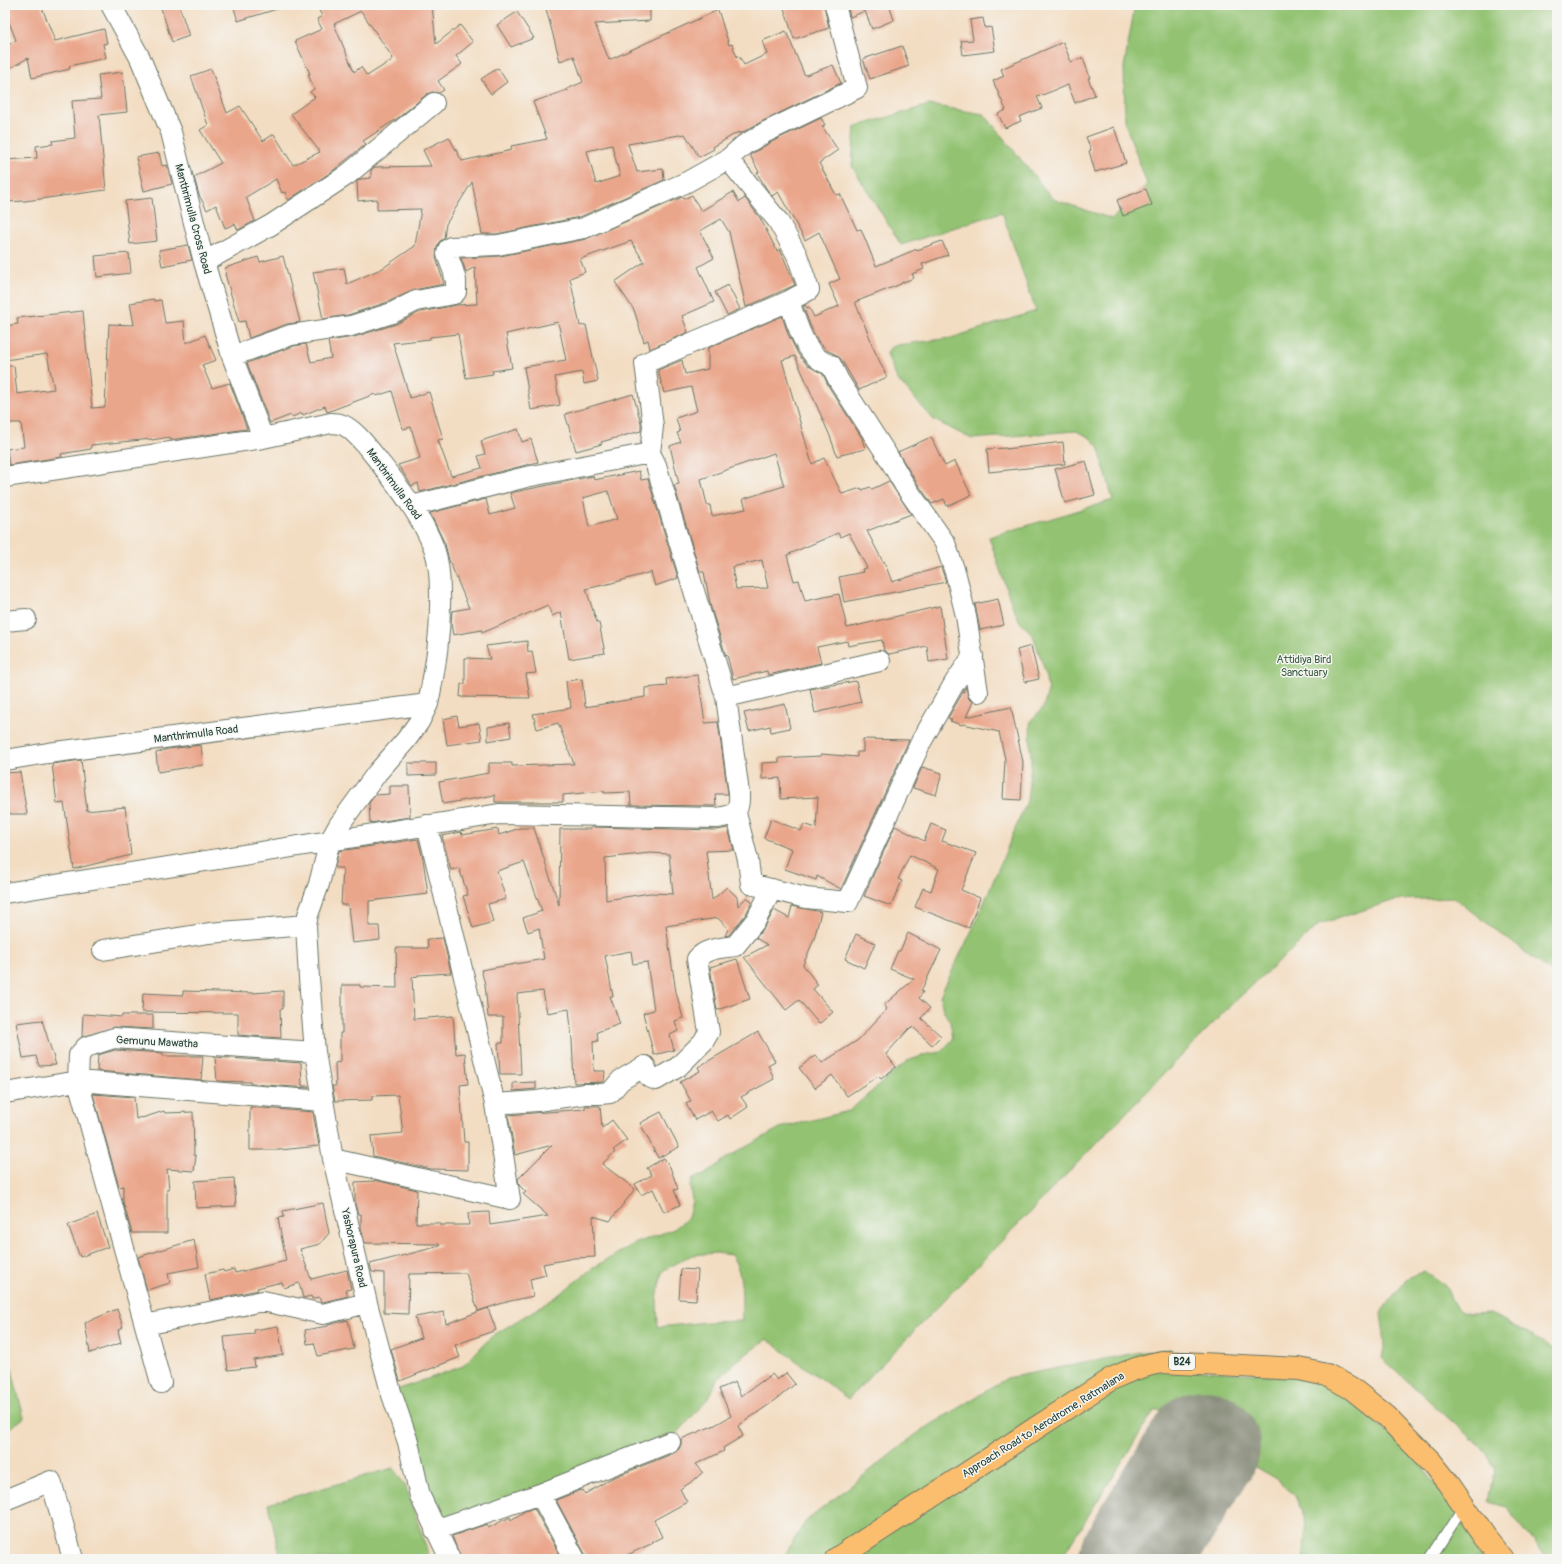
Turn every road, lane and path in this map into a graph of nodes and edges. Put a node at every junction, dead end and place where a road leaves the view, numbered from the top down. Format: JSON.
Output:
{"nodes":[{"id":1,"x":111,"y":5,"type":"edge"},
{"id":2,"x":835,"y":5,"type":"edge"},
{"id":3,"x":434,"y":103,"type":"dead end"},
{"id":4,"x":728,"y":159,"type":"junction"},
{"id":5,"x":204,"y":262,"type":"junction"},
{"id":6,"x":789,"y":301,"type":"junction"},
{"id":7,"x":232,"y":356,"type":"junction"},
{"id":8,"x":263,"y":438,"type":"junction"},
{"id":9,"x":650,"y":453,"type":"junction"},
{"id":10,"x":5,"y":476,"type":"edge"},
{"id":11,"x":412,"y":506,"type":"junction"},
{"id":12,"x":26,"y":619,"type":"dead end"},
{"id":13,"x":5,"y":621,"type":"edge"},
{"id":14,"x":973,"y":656,"type":"junction"},
{"id":15,"x":880,"y":661,"type":"dead end"},
{"id":16,"x":978,"y":692,"type":"dead end"},
{"id":17,"x":726,"y":697,"type":"junction"},
{"id":18,"x":428,"y":704,"type":"junction"},
{"id":19,"x":5,"y":760,"type":"edge"},
{"id":20,"x":736,"y":813,"type":"junction"},
{"id":21,"x":427,"y":825,"type":"junction"},
{"id":22,"x":330,"y":841,"type":"junction"},
{"id":23,"x":772,"y":889,"type":"junction"},
{"id":24,"x":5,"y":893,"type":"edge"},
{"id":25,"x":306,"y":925,"type":"junction"},
{"id":26,"x":103,"y":950,"type":"dead end"},
{"id":27,"x":315,"y":1052,"type":"junction"},
{"id":28,"x":78,"y":1081,"type":"junction"},
{"id":29,"x":5,"y":1093,"type":"edge"},
{"id":30,"x":323,"y":1101,"type":"junction"},
{"id":31,"x":496,"y":1104,"type":"junction"},
{"id":32,"x":333,"y":1159,"type":"junction"},
{"id":33,"x":367,"y":1303,"type":"junction"},
{"id":34,"x":145,"y":1325,"type":"junction"},
{"id":35,"x":161,"y":1383,"type":"dead end"},
{"id":36,"x":670,"y":1442,"type":"dead end"},
{"id":37,"x":540,"y":1494,"type":"junction"},
{"id":38,"x":5,"y":1500,"type":"edge"},
{"id":39,"x":1464,"y":1506,"type":"junction"},
{"id":40,"x":435,"y":1530,"type":"junction"},
{"id":41,"x":73,"y":1559,"type":"edge"},
{"id":42,"x":450,"y":1559,"type":"edge"},
{"id":43,"x":575,"y":1559,"type":"edge"},
{"id":44,"x":836,"y":1559,"type":"edge"},
{"id":45,"x":1430,"y":1559,"type":"edge"},
{"id":46,"x":1503,"y":1559,"type":"edge"}],
"edges":[{"from":1,"to":5,"type":"street","name":"Manthrimulla Cross Road"},
{"from":2,"to":4,"type":"street"},
{"from":3,"to":5,"type":"street"},
{"from":4,"to":6,"type":"street"},
{"from":4,"to":7,"type":"street"},
{"from":5,"to":7,"type":"street","name":"Manthrimulla Cross Road"},
{"from":6,"to":9,"type":"street"},
{"from":6,"to":14,"type":"street"},
{"from":7,"to":8,"type":"street","name":"Manthrimulla Cross Road"},
{"from":8,"to":10,"type":"street","name":"Manthrimulla Road"},
{"from":8,"to":11,"type":"street","name":"Manthrimulla Road"},
{"from":9,"to":11,"type":"street"},
{"from":9,"to":17,"type":"street"},
{"from":11,"to":18,"type":"street","name":"Manthrimulla Road"},
{"from":12,"to":13,"type":"street"},
{"from":14,"to":16,"type":"street"},
{"from":14,"to":23,"type":"street"},
{"from":15,"to":17,"type":"street"},
{"from":17,"to":20,"type":"street"},
{"from":18,"to":19,"type":"street","name":"Manthrimulla Road"},
{"from":18,"to":22,"type":"street","name":"Yashorapura Road"},
{"from":20,"to":21,"type":"street"},
{"from":20,"to":23,"type":"street"},
{"from":21,"to":22,"type":"street"},
{"from":21,"to":31,"type":"street"},
{"from":22,"to":24,"type":"street"},
{"from":22,"to":25,"type":"street","name":"Yashorapura Road"},
{"from":23,"to":31,"type":"street"},
{"from":25,"to":26,"type":"street"},
{"from":25,"to":27,"type":"street","name":"Yashorapura Road"},
{"from":27,"to":28,"type":"street","name":"Gemunu Mawatha"},
{"from":27,"to":30,"type":"street","name":"Yashorapura Road"},
{"from":28,"to":29,"type":"street"},
{"from":28,"to":30,"type":"street"},
{"from":28,"to":34,"type":"street","name":"Gemunu Mawatha"},
{"from":30,"to":32,"type":"street","name":"Yashorapura Road"},
{"from":31,"to":32,"type":"street"},
{"from":32,"to":33,"type":"street","name":"Yashorapura Road"},
{"from":33,"to":34,"type":"street"},
{"from":33,"to":40,"type":"street","name":"Yashorapura Road"},
{"from":34,"to":35,"type":"street","name":"Gemunu Mawatha"},
{"from":36,"to":37,"type":"street"},
{"from":37,"to":40,"type":"street"},
{"from":37,"to":43,"type":"street"},
{"from":38,"to":41,"type":"street"},
{"from":39,"to":44,"type":"main road","name":"Approach Road to Aerodrome, Ratmalana","number":"B24"},
{"from":39,"to":45,"type":"lane"},
{"from":39,"to":46,"type":"main road","name":"Approach Road to Aerodrome, Ratmalana","number":"B24"},
{"from":40,"to":42,"type":"street","name":"Yashorapura Road"}]}
